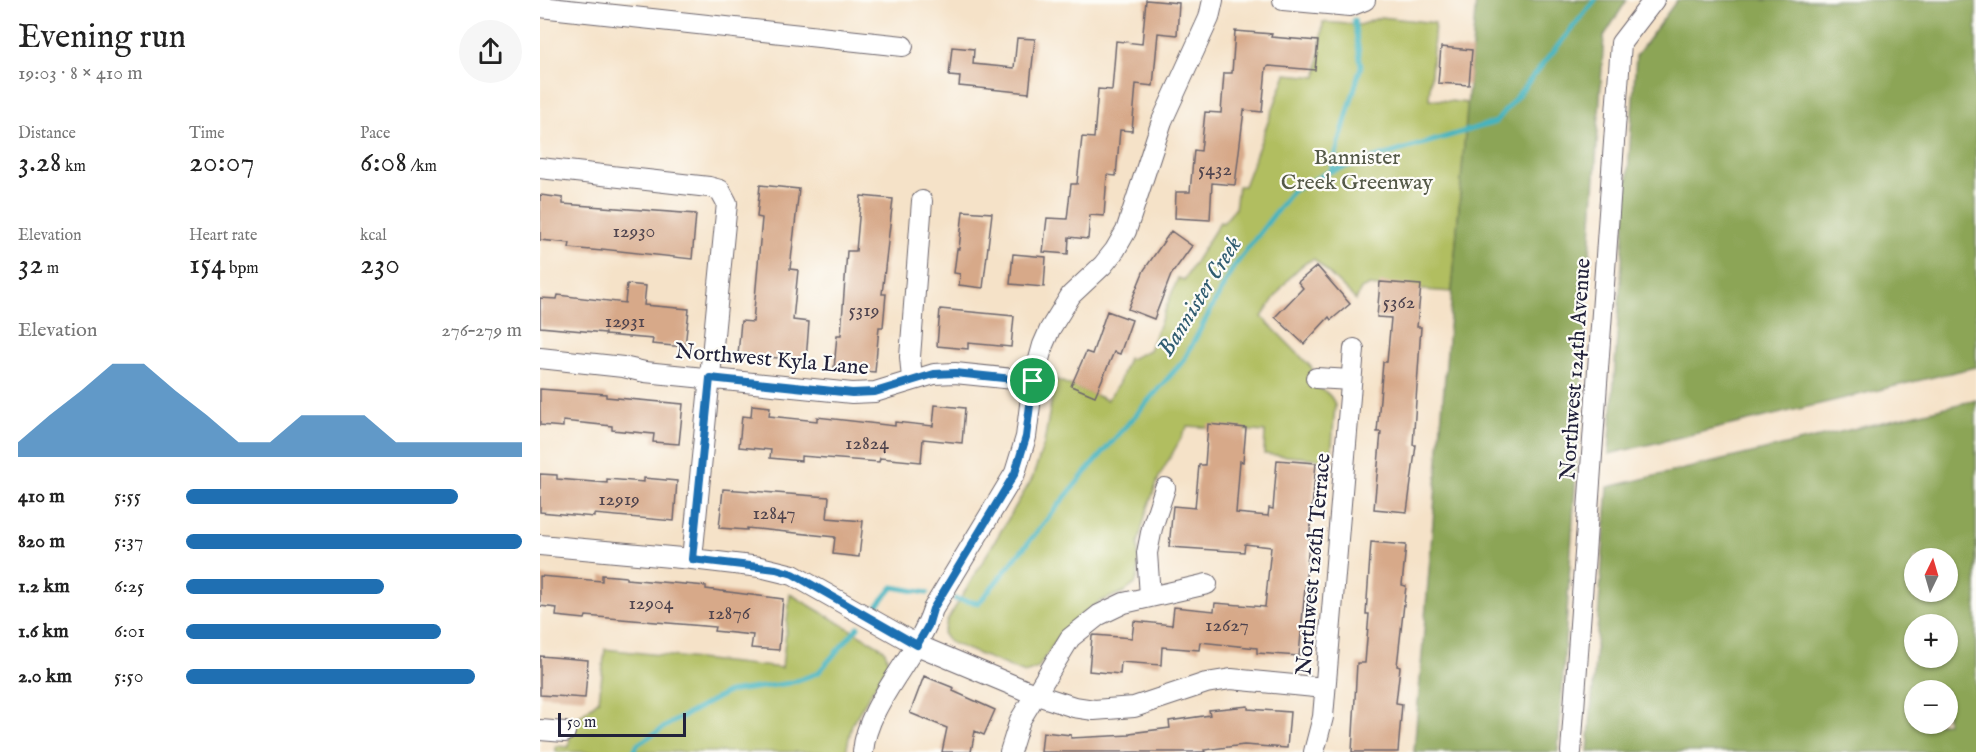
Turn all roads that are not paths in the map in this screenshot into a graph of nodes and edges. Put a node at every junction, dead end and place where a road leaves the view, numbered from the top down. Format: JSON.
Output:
{"nodes":[{"id":1,"x":1213,"y":0,"type":"edge"},
{"id":2,"x":1283,"y":0,"type":"edge"},
{"id":3,"x":1365,"y":0,"type":"edge"},
{"id":4,"x":1654,"y":0,"type":"edge"},
{"id":5,"x":540,"y":7,"type":"edge"},
{"id":6,"x":903,"y":46,"type":"dead end"},
{"id":7,"x":540,"y":168,"type":"edge"},
{"id":8,"x":922,"y":201,"type":"dead end"},
{"id":9,"x":1354,"y":349,"type":"dead end"},
{"id":10,"x":540,"y":358,"type":"edge"},
{"id":11,"x":710,"y":378,"type":"junction"},
{"id":12,"x":1316,"y":378,"type":"dead end"},
{"id":13,"x":912,"y":379,"type":"junction"},
{"id":14,"x":1351,"y":380,"type":"junction"},
{"id":15,"x":1033,"y":381,"type":"junction"},
{"id":16,"x":1165,"y":488,"type":"dead end"},
{"id":17,"x":540,"y":544,"type":"edge"},
{"id":18,"x":692,"y":559,"type":"junction"},
{"id":19,"x":1207,"y":584,"type":"dead end"},
{"id":20,"x":1150,"y":596,"type":"junction"},
{"id":21,"x":917,"y":645,"type":"junction"},
{"id":22,"x":1325,"y":688,"type":"junction"},
{"id":23,"x":1034,"y":694,"type":"junction"},
{"id":24,"x":540,"y":730,"type":"edge"},
{"id":25,"x":565,"y":732,"type":"dead end"},
{"id":26,"x":862,"y":752,"type":"edge"},
{"id":27,"x":1010,"y":752,"type":"edge"},
{"id":28,"x":1314,"y":752,"type":"edge"},
{"id":29,"x":1571,"y":752,"type":"edge"}],
"edges":[{"from":1,"to":15,"type":"street"},
{"from":2,"to":3,"type":"street"},
{"from":4,"to":29,"type":"street","name":"Northwest 124th Avenue"},
{"from":5,"to":6,"type":"street"},
{"from":7,"to":11,"type":"street"},
{"from":8,"to":13,"type":"street"},
{"from":9,"to":14,"type":"street","name":"Northwest 126th Terrace"},
{"from":10,"to":11,"type":"street","name":"Northwest Kyla Lane"},
{"from":11,"to":13,"type":"street","name":"Northwest Kyla Lane"},
{"from":11,"to":18,"type":"street"},
{"from":12,"to":14,"type":"street"},
{"from":13,"to":15,"type":"street","name":"Northwest Kyla Lane"},
{"from":14,"to":22,"type":"street","name":"Northwest 126th Terrace"},
{"from":15,"to":21,"type":"street"},
{"from":16,"to":20,"type":"street"},
{"from":17,"to":18,"type":"street"},
{"from":18,"to":21,"type":"street"},
{"from":19,"to":20,"type":"street"},
{"from":20,"to":23,"type":"street"},
{"from":21,"to":23,"type":"street"},
{"from":21,"to":26,"type":"street"},
{"from":22,"to":23,"type":"street"},
{"from":22,"to":28,"type":"street","name":"Northwest 126th Terrace"},
{"from":23,"to":27,"type":"street"},
{"from":24,"to":25,"type":"street"}]}
